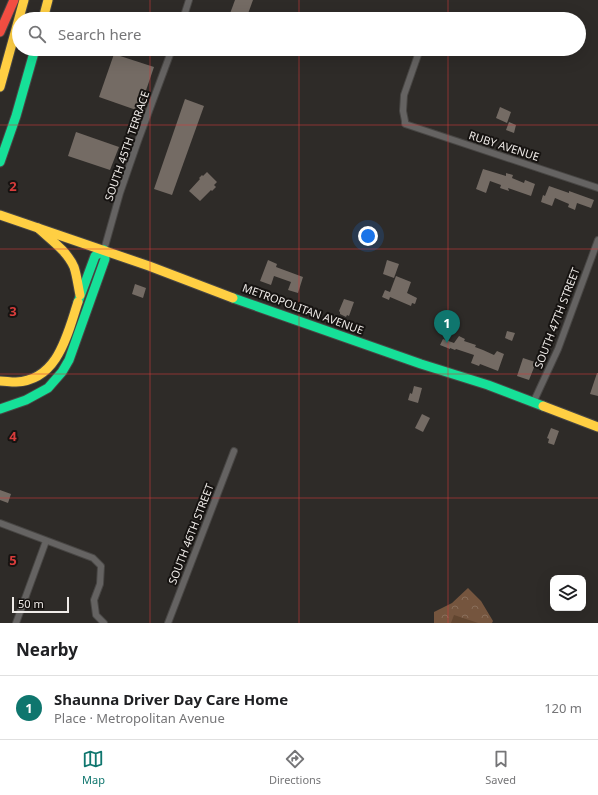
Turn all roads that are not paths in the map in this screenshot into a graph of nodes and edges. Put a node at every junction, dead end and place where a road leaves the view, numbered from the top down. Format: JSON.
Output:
{"nodes":[{"id":1,"x":14,"y":0,"type":"edge"},
{"id":2,"x":24,"y":0,"type":"edge"},
{"id":3,"x":48,"y":0,"type":"edge"},
{"id":4,"x":189,"y":0,"type":"edge"},
{"id":5,"x":21,"y":12,"type":"edge"},
{"id":6,"x":45,"y":12,"type":"edge"},
{"id":7,"x":185,"y":12,"type":"edge"},
{"id":8,"x":0,"y":32,"type":"edge"},
{"id":9,"x":12,"y":44,"type":"edge"},
{"id":10,"x":33,"y":56,"type":"edge"},
{"id":11,"x":169,"y":56,"type":"edge"},
{"id":12,"x":418,"y":56,"type":"edge"},
{"id":13,"x":0,"y":87,"type":"edge"},
{"id":14,"x":0,"y":162,"type":"edge"},
{"id":15,"x":598,"y":188,"type":"edge"},
{"id":16,"x":0,"y":214,"type":"edge"},
{"id":17,"x":38,"y":228,"type":"junction"},
{"id":18,"x":598,"y":240,"type":"edge"},
{"id":19,"x":104,"y":250,"type":"junction"},
{"id":20,"x":80,"y":295,"type":"junction"},
{"id":21,"x":0,"y":381,"type":"edge"},
{"id":22,"x":533,"y":403,"type":"junction"},
{"id":23,"x":0,"y":408,"type":"edge"},
{"id":24,"x":598,"y":427,"type":"edge"},
{"id":25,"x":234,"y":451,"type":"dead end"},
{"id":26,"x":0,"y":523,"type":"edge"},
{"id":27,"x":46,"y":541,"type":"junction"},
{"id":28,"x":16,"y":623,"type":"edge"},
{"id":29,"x":104,"y":623,"type":"edge"},
{"id":30,"x":168,"y":623,"type":"edge"}],
"edges":[{"from":1,"to":8,"type":"main road"},
{"from":2,"to":5,"type":"main road"},
{"from":3,"to":6,"type":"main road"},
{"from":4,"to":7,"type":"street"},
{"from":9,"to":13,"type":"main road"},
{"from":10,"to":14,"type":"main road"},
{"from":11,"to":19,"type":"street","name":"SOUTH 45TH TERRACE"},
{"from":12,"to":15,"type":"street","name":"RUBY AVENUE"},
{"from":16,"to":17,"type":"main road","name":"METROPOLITAN AVENUE"},
{"from":17,"to":19,"type":"main road","name":"METROPOLITAN AVENUE"},
{"from":17,"to":20,"type":"main road"},
{"from":18,"to":22,"type":"street","name":"SOUTH 47TH STREET"},
{"from":19,"to":20,"type":"main road"},
{"from":19,"to":22,"type":"main road","name":"METROPOLITAN AVENUE"},
{"from":19,"to":23,"type":"main road"},
{"from":20,"to":21,"type":"main road"},
{"from":22,"to":24,"type":"main road","name":"METROPOLITAN AVENUE"},
{"from":25,"to":30,"type":"street","name":"SOUTH 46TH STREET"},
{"from":26,"to":27,"type":"street"},
{"from":27,"to":28,"type":"street"},
{"from":27,"to":29,"type":"street"}]}
